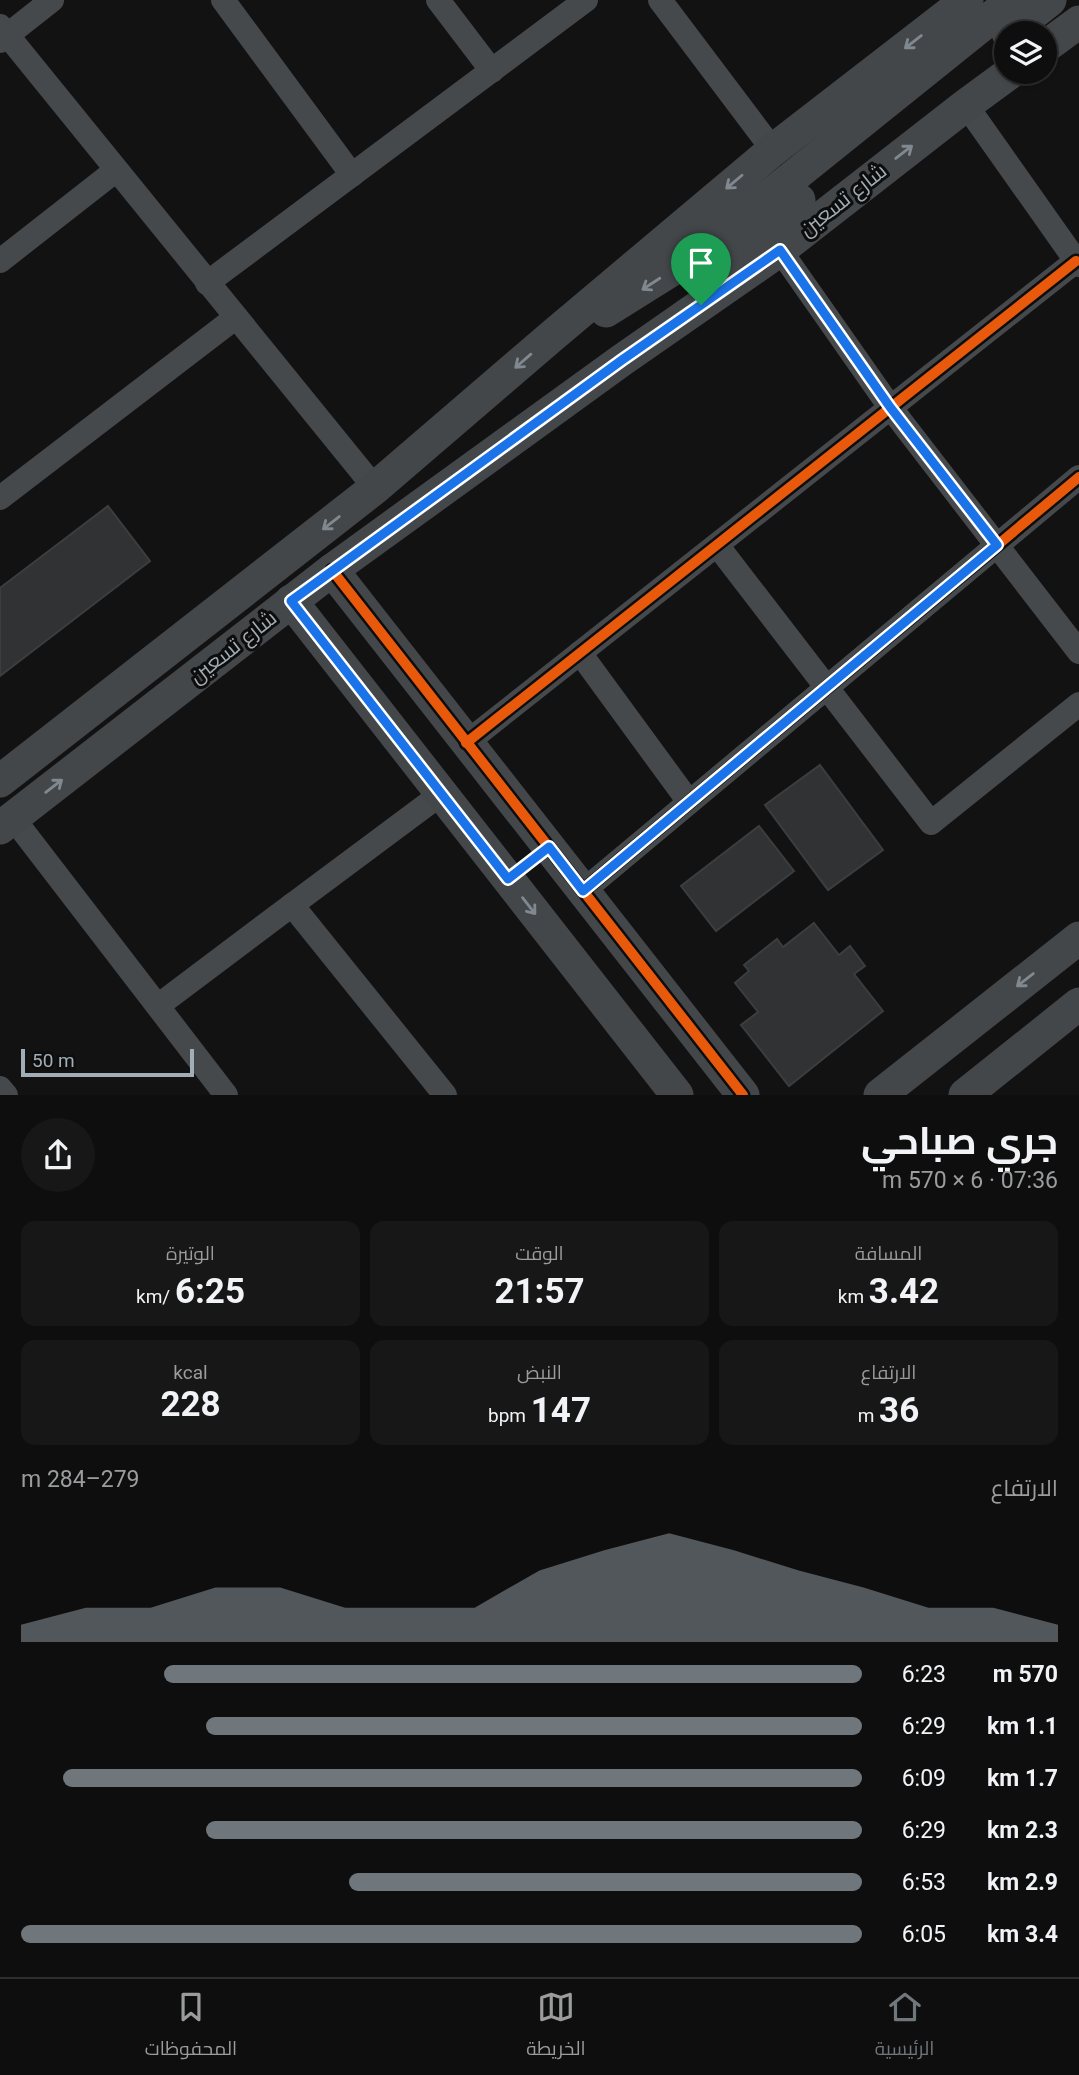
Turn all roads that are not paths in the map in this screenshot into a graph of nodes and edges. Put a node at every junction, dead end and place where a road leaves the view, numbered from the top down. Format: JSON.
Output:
{"nodes":[{"id":1,"x":52,"y":0,"type":"edge"},
{"id":2,"x":223,"y":0,"type":"edge"},
{"id":3,"x":438,"y":0,"type":"edge"},
{"id":4,"x":586,"y":0,"type":"edge"},
{"id":5,"x":660,"y":0,"type":"edge"},
{"id":6,"x":967,"y":0,"type":"edge"},
{"id":7,"x":1013,"y":0,"type":"edge"},
{"id":8,"x":1050,"y":0,"type":"edge"},
{"id":9,"x":1023,"y":21,"type":"edge"},
{"id":10,"x":1079,"y":22,"type":"edge"},
{"id":11,"x":2,"y":34,"type":"edge"},
{"id":12,"x":1057,"y":38,"type":"edge"},
{"id":13,"x":994,"y":44,"type":"edge"},
{"id":14,"x":492,"y":71,"type":"junction"},
{"id":15,"x":994,"y":84,"type":"edge"},
{"id":16,"x":965,"y":105,"type":"junction"},
{"id":17,"x":772,"y":150,"type":"junction"},
{"id":18,"x":115,"y":171,"type":"junction"},
{"id":19,"x":352,"y":175,"type":"junction"},
{"id":20,"x":780,"y":250,"type":"junction"},
{"id":21,"x":0,"y":261,"type":"edge"},
{"id":22,"x":1077,"y":263,"type":"edge"},
{"id":23,"x":207,"y":283,"type":"junction"},
{"id":24,"x":235,"y":318,"type":"junction"},
{"id":25,"x":551,"y":336,"type":"junction"},
{"id":26,"x":622,"y":360,"type":"junction"},
{"id":27,"x":890,"y":407,"type":"junction"},
{"id":28,"x":1079,"y":477,"type":"edge"},
{"id":29,"x":375,"y":488,"type":"junction"},
{"id":30,"x":0,"y":498,"type":"edge"},
{"id":31,"x":717,"y":545,"type":"junction"},
{"id":32,"x":997,"y":545,"type":"junction"},
{"id":33,"x":332,"y":570,"type":"junction"},
{"id":34,"x":291,"y":601,"type":"junction"},
{"id":35,"x":360,"y":608,"type":"junction"},
{"id":36,"x":320,"y":639,"type":"junction"},
{"id":37,"x":1079,"y":652,"type":"edge"},
{"id":38,"x":580,"y":653,"type":"junction"},
{"id":39,"x":826,"y":688,"type":"junction"},
{"id":40,"x":1079,"y":704,"type":"edge"},
{"id":41,"x":466,"y":743,"type":"junction"},
{"id":42,"x":0,"y":780,"type":"edge"},
{"id":43,"x":441,"y":794,"type":"junction"},
{"id":44,"x":689,"y":802,"type":"junction"},
{"id":45,"x":6,"y":823,"type":"edge"},
{"id":46,"x":549,"y":847,"type":"junction"},
{"id":47,"x":508,"y":879,"type":"junction"},
{"id":48,"x":583,"y":891,"type":"junction"},
{"id":49,"x":292,"y":905,"type":"junction"},
{"id":50,"x":1079,"y":938,"type":"edge"},
{"id":51,"x":1079,"y":1004,"type":"edge"},
{"id":52,"x":159,"y":1005,"type":"junction"},
{"id":53,"x":0,"y":1088,"type":"edge"},
{"id":54,"x":6,"y":1095,"type":"edge"},
{"id":55,"x":226,"y":1095,"type":"edge"},
{"id":56,"x":445,"y":1095,"type":"edge"},
{"id":57,"x":677,"y":1095,"type":"edge"},
{"id":58,"x":743,"y":1095,"type":"edge"},
{"id":59,"x":880,"y":1095,"type":"edge"},
{"id":60,"x":965,"y":1095,"type":"edge"}],
"edges":[{"from":1,"to":11,"type":"street"},
{"from":2,"to":19,"type":"street"},
{"from":3,"to":14,"type":"street"},
{"from":4,"to":14,"type":"street"},
{"from":5,"to":17,"type":"street"},
{"from":6,"to":17,"type":"main road","name":"شارع تسعين","one_way":true},
{"from":7,"to":25,"type":"main road","one_way":true},
{"from":8,"to":9,"type":"main road"},
{"from":10,"to":12,"type":"main road"},
{"from":11,"to":18,"type":"street"},
{"from":13,"to":26,"type":"main road"},
{"from":14,"to":19,"type":"street"},
{"from":15,"to":16,"type":"main road","name":"شارع تسعين"},
{"from":20,"to":16,"type":"main road","name":"شارع تسعين","one_way":true},
{"from":16,"to":22,"type":"street"},
{"from":17,"to":25,"type":"main road","name":"شارع تسعين","one_way":true},
{"from":18,"to":21,"type":"street"},
{"from":18,"to":23,"type":"street"},
{"from":19,"to":23,"type":"street"},
{"from":20,"to":26,"type":"main road","name":"شارع تسعين"},
{"from":20,"to":27,"type":"street"},
{"from":22,"to":27,"type":"street"},
{"from":23,"to":24,"type":"street"},
{"from":24,"to":29,"type":"street"},
{"from":24,"to":30,"type":"street"},
{"from":25,"to":29,"type":"main road","name":"شارع تسعين","one_way":true},
{"from":26,"to":33,"type":"main road","name":"شارع تسعين"},
{"from":27,"to":31,"type":"street"},
{"from":27,"to":32,"type":"street"},
{"from":28,"to":32,"type":"street"},
{"from":29,"to":42,"type":"main road","name":"شارع تسعين","one_way":true},
{"from":31,"to":38,"type":"street"},
{"from":31,"to":39,"type":"street"},
{"from":32,"to":37,"type":"street"},
{"from":32,"to":39,"type":"street"},
{"from":33,"to":34,"type":"main road","name":"شارع تسعين"},
{"from":33,"to":35,"type":"main road"},
{"from":34,"to":36,"type":"main road"},
{"from":45,"to":34,"type":"main road","name":"شارع تسعين","one_way":true},
{"from":35,"to":36,"type":"main road"},
{"from":35,"to":41,"type":"main road"},
{"from":36,"to":43,"type":"main road"},
{"from":38,"to":41,"type":"street"},
{"from":38,"to":44,"type":"street"},
{"from":39,"to":40,"type":"street"},
{"from":39,"to":44,"type":"street"},
{"from":41,"to":46,"type":"main road"},
{"from":43,"to":47,"type":"main road"},
{"from":43,"to":49,"type":"street"},
{"from":44,"to":48,"type":"street"},
{"from":45,"to":52,"type":"street"},
{"from":46,"to":47,"type":"main road"},
{"from":46,"to":48,"type":"main road"},
{"from":47,"to":57,"type":"main road","one_way":true},
{"from":48,"to":58,"type":"main road"},
{"from":49,"to":52,"type":"street"},
{"from":49,"to":56,"type":"street"},
{"from":50,"to":59,"type":"main road","one_way":true},
{"from":51,"to":60,"type":"main road"},
{"from":52,"to":55,"type":"street"},
{"from":53,"to":54,"type":"street"}]}
